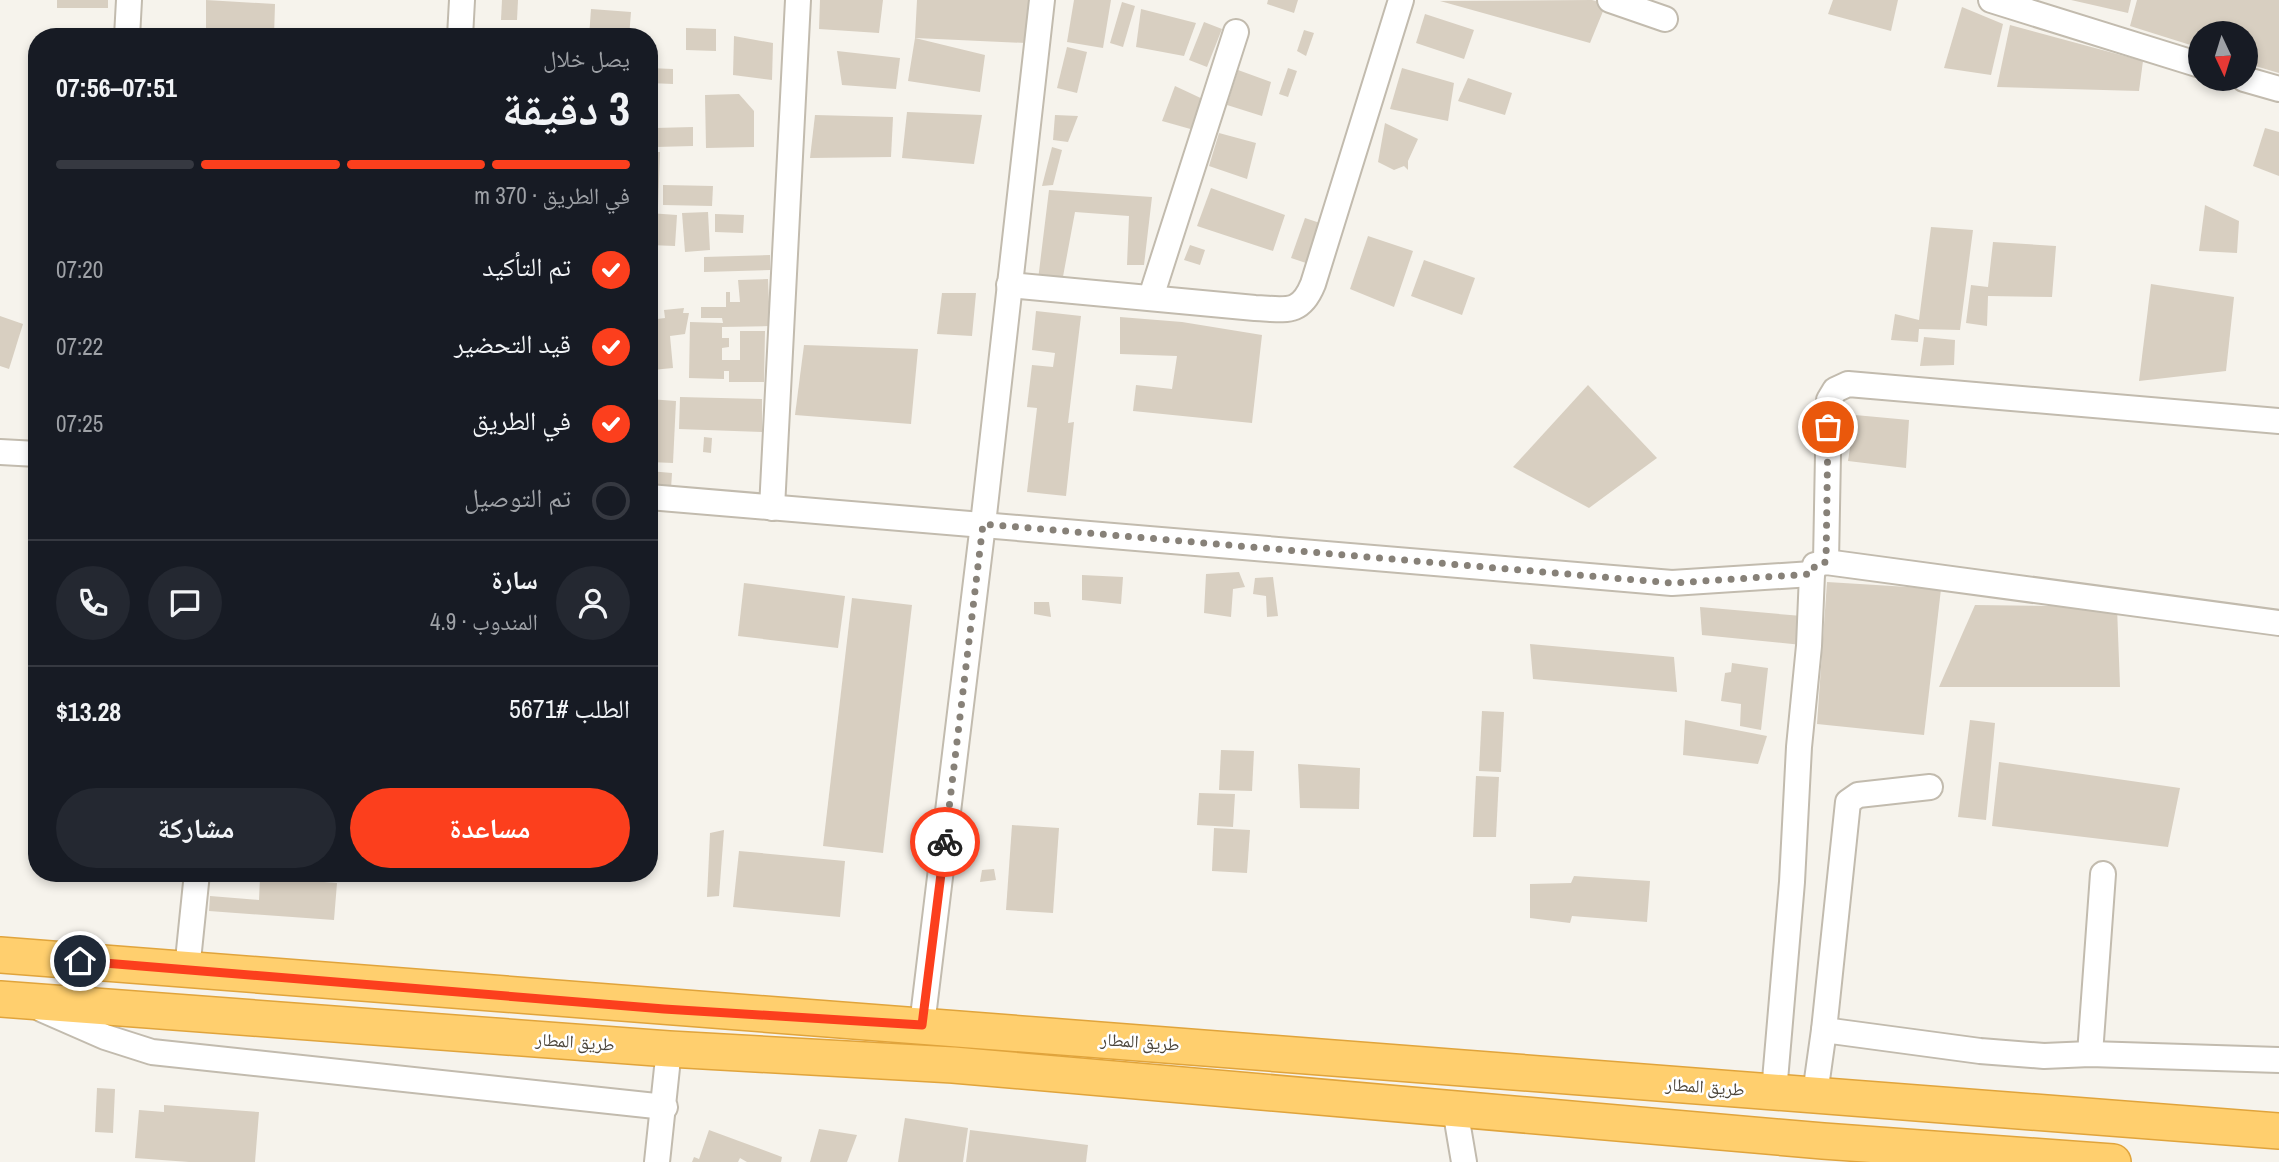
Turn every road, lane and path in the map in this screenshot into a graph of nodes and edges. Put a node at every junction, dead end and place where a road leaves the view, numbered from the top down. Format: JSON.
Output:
{"nodes":[{"id":1,"x":129,"y":0,"type":"edge"},
{"id":2,"x":462,"y":0,"type":"edge"},
{"id":3,"x":798,"y":0,"type":"edge"},
{"id":4,"x":1042,"y":0,"type":"edge"},
{"id":5,"x":1401,"y":0,"type":"edge"},
{"id":6,"x":1610,"y":0,"type":"edge"},
{"id":7,"x":1991,"y":0,"type":"edge"},
{"id":8,"x":1665,"y":19,"type":"dead end"},
{"id":9,"x":127,"y":28,"type":"edge"},
{"id":10,"x":460,"y":28,"type":"edge"},
{"id":11,"x":1236,"y":32,"type":"dead end"},
{"id":12,"x":2188,"y":61,"type":"edge"},
{"id":13,"x":2258,"y":83,"type":"edge"},
{"id":14,"x":2279,"y":89,"type":"edge"},
{"id":15,"x":1009,"y":285,"type":"junction"},
{"id":16,"x":1151,"y":297,"type":"junction"},
{"id":17,"x":2279,"y":421,"type":"edge"},
{"id":18,"x":0,"y":452,"type":"edge"},
{"id":19,"x":28,"y":454,"type":"edge"},
{"id":20,"x":658,"y":498,"type":"edge"},
{"id":21,"x":772,"y":508,"type":"junction"},
{"id":22,"x":983,"y":524,"type":"junction"},
{"id":23,"x":1819,"y":568,"type":"junction"},
{"id":24,"x":2279,"y":623,"type":"edge"},
{"id":25,"x":1930,"y":787,"type":"dead end"},
{"id":26,"x":2104,"y":874,"type":"dead end"},
{"id":27,"x":196,"y":882,"type":"edge"},
{"id":28,"x":0,"y":955,"type":"edge"},
{"id":29,"x":187,"y":970,"type":"junction"},
{"id":30,"x":11,"y":1000,"type":"edge"},
{"id":31,"x":922,"y":1025,"type":"junction"},
{"id":32,"x":1825,"y":1030,"type":"junction"},
{"id":33,"x":669,"y":1049,"type":"junction"},
{"id":34,"x":2090,"y":1054,"type":"junction"},
{"id":35,"x":2279,"y":1060,"type":"edge"},
{"id":36,"x":1774,"y":1092,"type":"junction"},
{"id":37,"x":1815,"y":1094,"type":"junction"},
{"id":38,"x":665,"y":1107,"type":"junction"},
{"id":39,"x":1455,"y":1109,"type":"junction"},
{"id":40,"x":2279,"y":1131,"type":"edge"},
{"id":41,"x":1822,"y":1152,"type":"edge"},
{"id":42,"x":657,"y":1162,"type":"edge"},
{"id":43,"x":1464,"y":1162,"type":"edge"},
{"id":44,"x":2113,"y":1162,"type":"edge"}],
"edges":[{"from":1,"to":9,"type":"street"},
{"from":2,"to":10,"type":"street"},
{"from":3,"to":21,"type":"street"},
{"from":4,"to":15,"type":"street"},
{"from":5,"to":16,"type":"street"},
{"from":6,"to":8,"type":"street"},
{"from":7,"to":12,"type":"street"},
{"from":11,"to":16,"type":"street"},
{"from":13,"to":14,"type":"street"},
{"from":15,"to":16,"type":"street"},
{"from":15,"to":22,"type":"street"},
{"from":17,"to":23,"type":"street"},
{"from":18,"to":19,"type":"street"},
{"from":20,"to":21,"type":"street"},
{"from":21,"to":22,"type":"street"},
{"from":22,"to":23,"type":"street"},
{"from":22,"to":31,"type":"street"},
{"from":23,"to":24,"type":"street"},
{"from":23,"to":36,"type":"street"},
{"from":25,"to":32,"type":"street"},
{"from":26,"to":34,"type":"street"},
{"from":27,"to":29,"type":"street"},
{"from":28,"to":29,"type":"highway","name":"طريق المطار"},
{"from":29,"to":31,"type":"highway","name":"طريق المطار"},
{"from":30,"to":33,"type":"highway","name":"طريق المطار"},
{"from":30,"to":38,"type":"street"},
{"from":31,"to":36,"type":"highway","name":"طريق المطار"},
{"from":32,"to":34,"type":"street"},
{"from":32,"to":37,"type":"street"},
{"from":33,"to":38,"type":"street"},
{"from":33,"to":39,"type":"highway","name":"طريق المطار"},
{"from":34,"to":35,"type":"street"},
{"from":36,"to":37,"type":"highway","name":"طريق المطار"},
{"from":37,"to":40,"type":"highway","name":"طريق المطار"},
{"from":38,"to":42,"type":"street"},
{"from":39,"to":41,"type":"highway","name":"طريق المطار"},
{"from":39,"to":43,"type":"street"},
{"from":41,"to":44,"type":"highway","name":"طريق المطار"}]}
